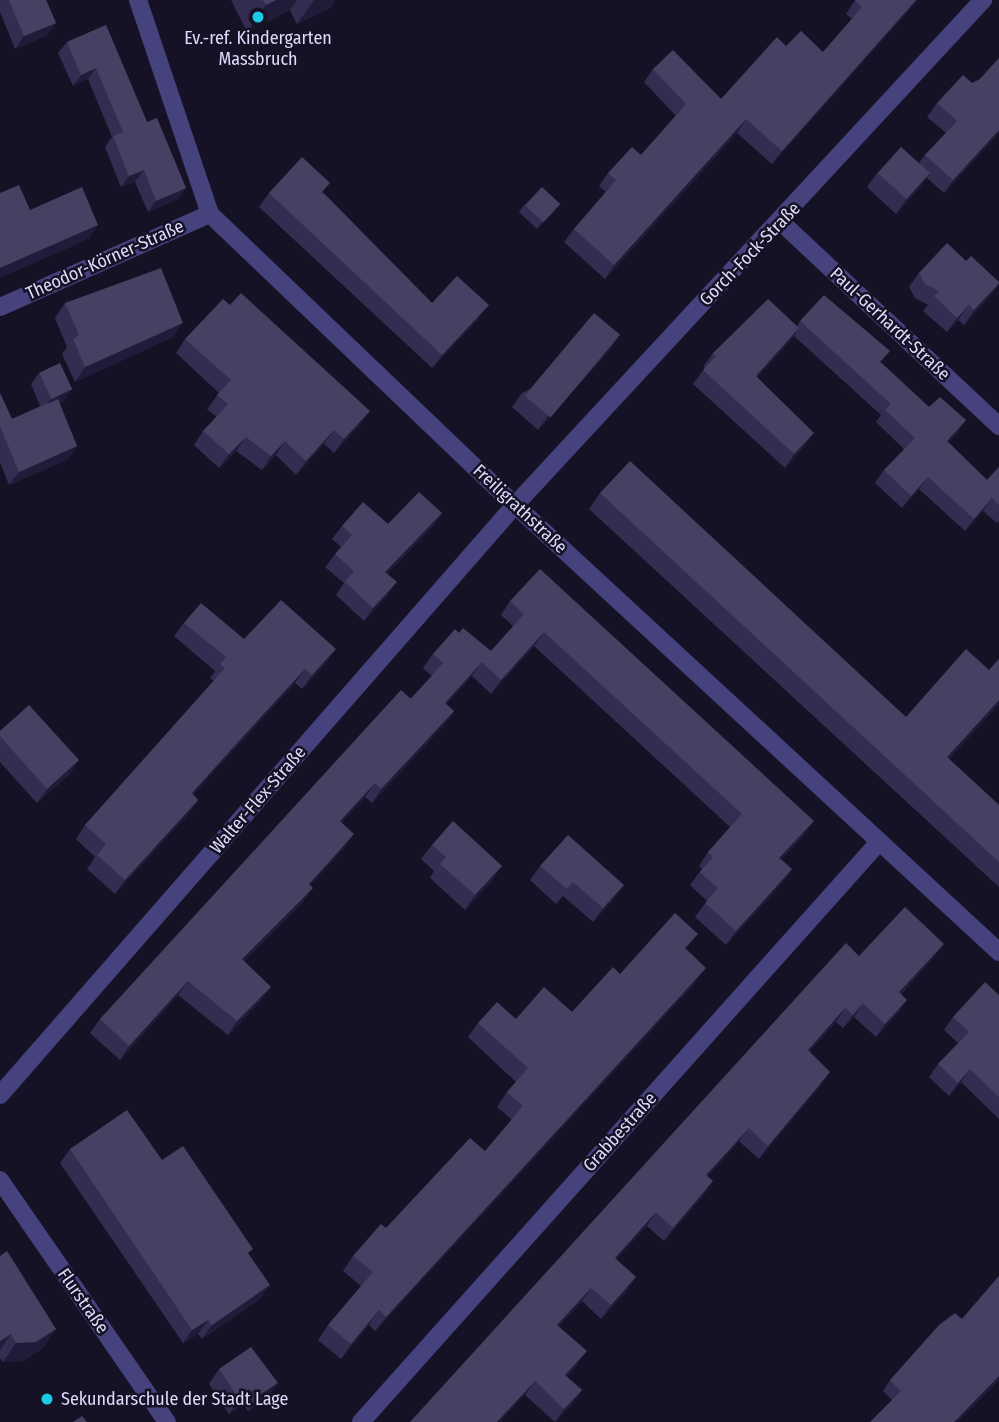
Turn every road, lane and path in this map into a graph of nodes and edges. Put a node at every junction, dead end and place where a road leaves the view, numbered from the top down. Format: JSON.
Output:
{"nodes":[{"id":1,"x":138,"y":0,"type":"edge"},
{"id":2,"x":983,"y":0,"type":"edge"},
{"id":3,"x":210,"y":214,"type":"junction"},
{"id":4,"x":781,"y":222,"type":"junction"},
{"id":5,"x":0,"y":307,"type":"edge"},
{"id":6,"x":999,"y":426,"type":"edge"},
{"id":7,"x":515,"y":505,"type":"junction"},
{"id":8,"x":879,"y":842,"type":"junction"},
{"id":9,"x":999,"y":952,"type":"edge"},
{"id":10,"x":0,"y":1096,"type":"edge"},
{"id":11,"x":0,"y":1180,"type":"edge"},
{"id":12,"x":167,"y":1422,"type":"edge"},
{"id":13,"x":361,"y":1422,"type":"edge"}],
"edges":[{"from":1,"to":3,"type":"street","name":"Freiligrathstraße"},
{"from":2,"to":4,"type":"street","name":"Gorch-Fock-Straße"},
{"from":3,"to":5,"type":"street","name":"Theodor-Körner-Straße"},
{"from":3,"to":7,"type":"street","name":"Freiligrathstraße"},
{"from":4,"to":6,"type":"street","name":"Paul-Gerhardt-Straße"},
{"from":4,"to":7,"type":"street","name":"Gorch-Fock-Straße"},
{"from":7,"to":8,"type":"street","name":"Freiligrathstraße"},
{"from":7,"to":10,"type":"street","name":"Walter-Flex-Straße"},
{"from":8,"to":9,"type":"street","name":"Freiligrathstraße"},
{"from":8,"to":13,"type":"street","name":"Grabbestraße"},
{"from":11,"to":12,"type":"street","name":"Flurstraße"}]}
